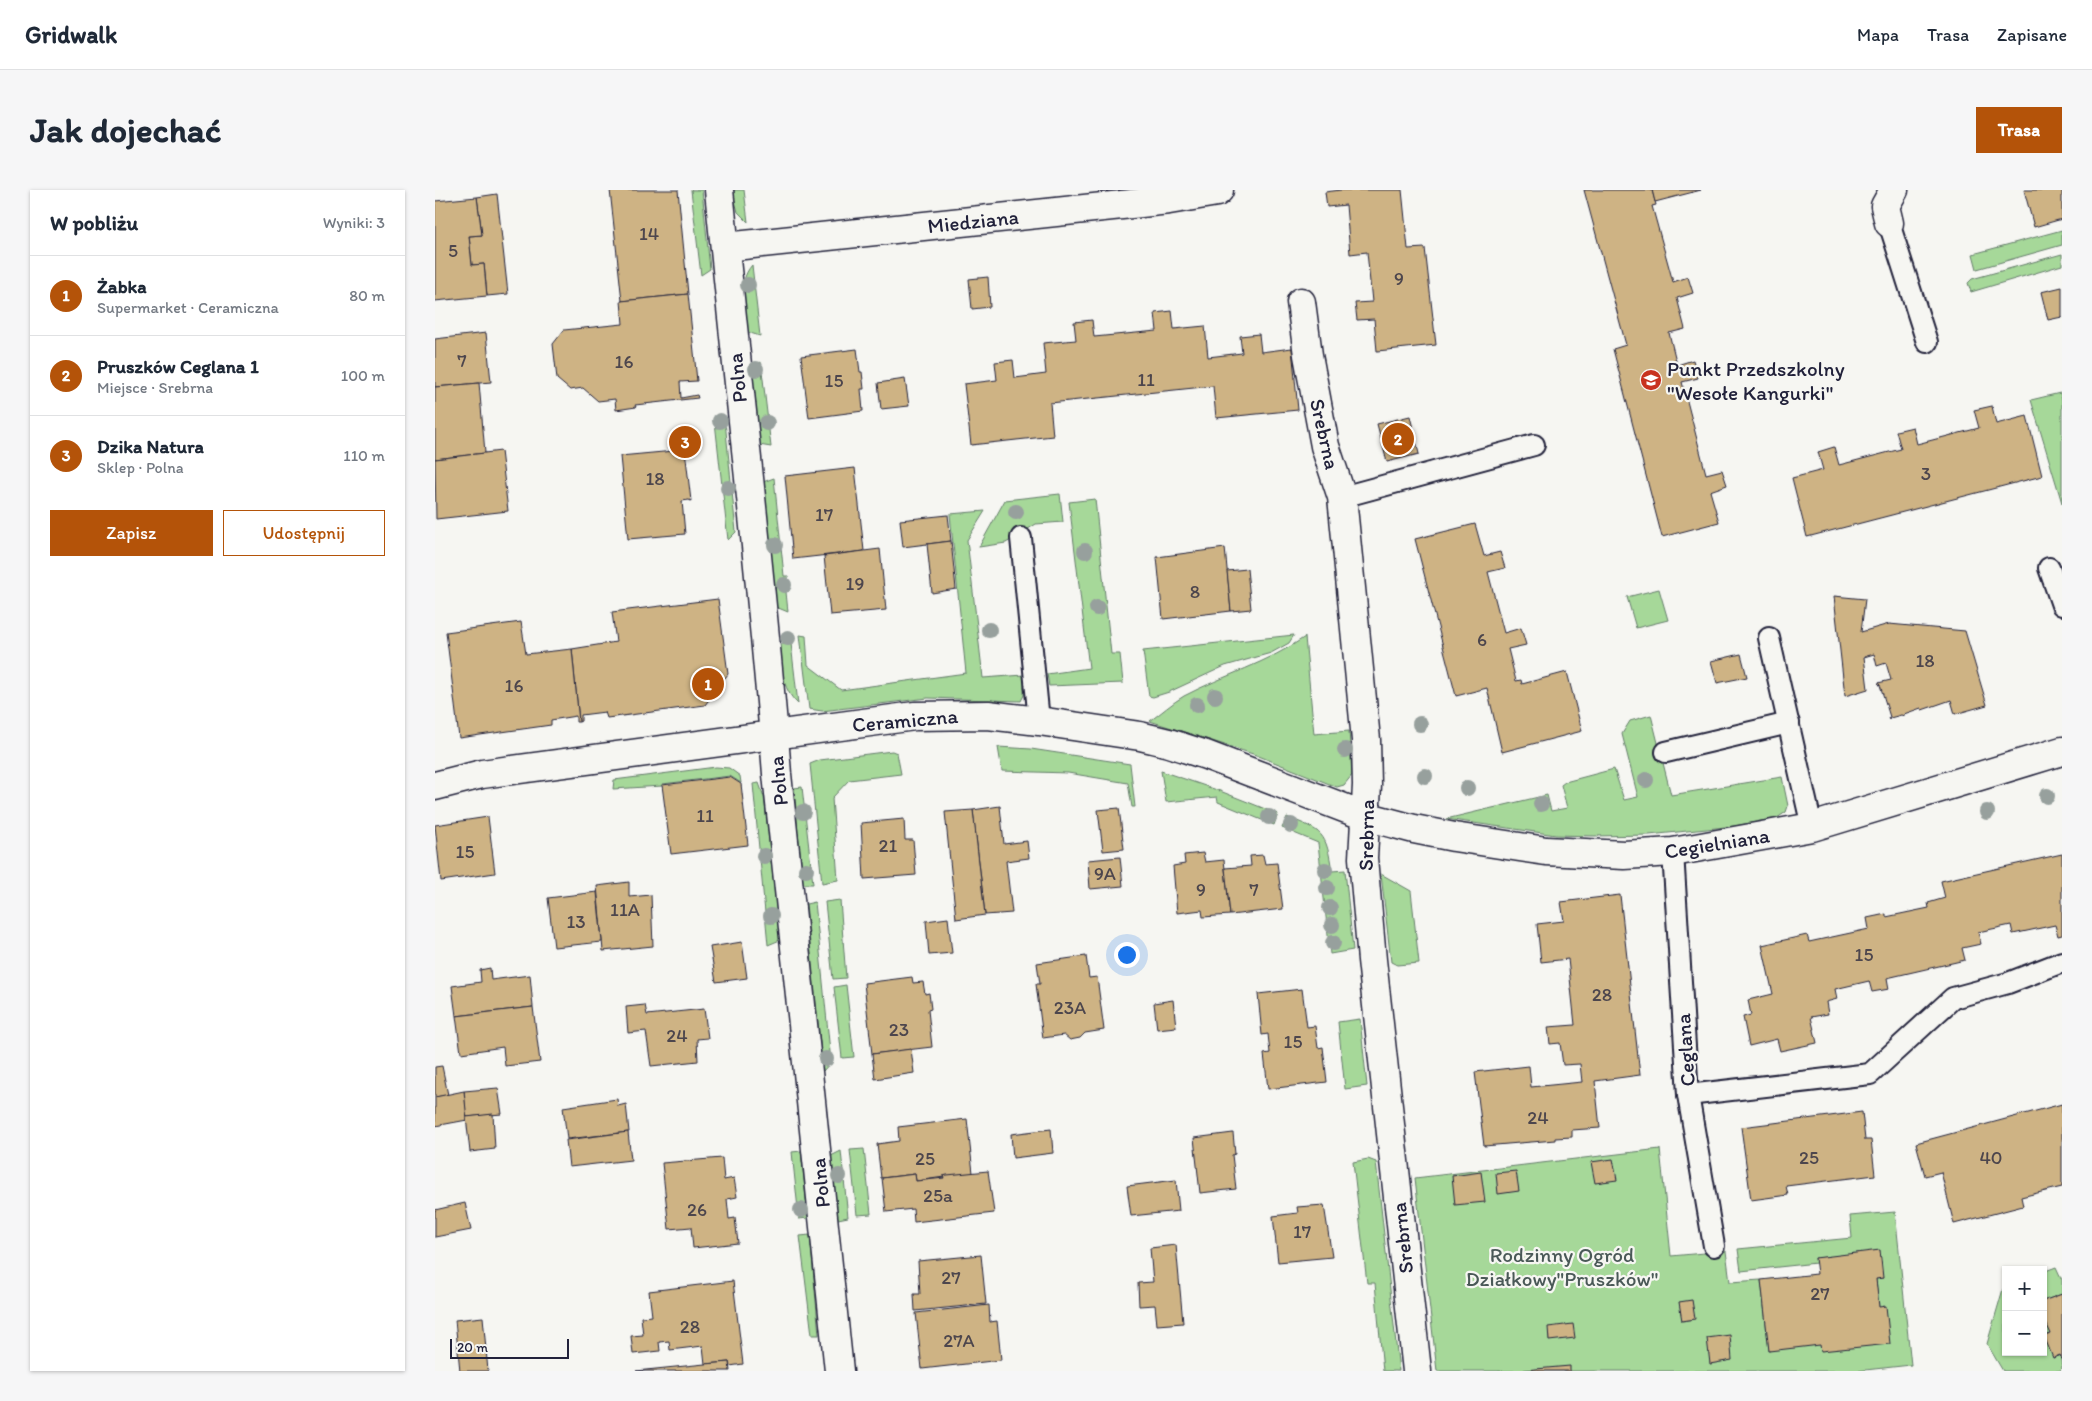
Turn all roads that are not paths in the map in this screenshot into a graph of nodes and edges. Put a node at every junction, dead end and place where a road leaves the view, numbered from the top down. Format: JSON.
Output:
{"nodes":[{"id":1,"x":719,"y":190,"type":"edge"},
{"id":2,"x":1219,"y":190,"type":"edge"},
{"id":3,"x":1894,"y":190,"type":"edge"},
{"id":4,"x":1889,"y":223,"type":"joint"},
{"id":5,"x":725,"y":247,"type":"junction"},
{"id":6,"x":1301,"y":302,"type":"dead end"},
{"id":7,"x":1927,"y":342,"type":"dead end"},
{"id":8,"x":1534,"y":445,"type":"dead end"},
{"id":9,"x":1342,"y":497,"type":"junction"},
{"id":10,"x":1021,"y":538,"type":"dead end"},
{"id":11,"x":2049,"y":568,"type":"dead end"},
{"id":12,"x":2062,"y":605,"type":"edge"},
{"id":13,"x":1769,"y":638,"type":"dead end"},
{"id":14,"x":1039,"y":721,"type":"junction"},
{"id":15,"x":1789,"y":723,"type":"junction"},
{"id":16,"x":774,"y":735,"type":"junction"},
{"id":17,"x":2062,"y":750,"type":"edge"},
{"id":18,"x":1666,"y":752,"type":"dead end"},
{"id":19,"x":435,"y":786,"type":"edge"},
{"id":20,"x":1365,"y":816,"type":"junction"},
{"id":21,"x":1812,"y":827,"type":"junction"},
{"id":22,"x":1673,"y":852,"type":"junction"},
{"id":23,"x":2062,"y":962,"type":"edge"},
{"id":24,"x":1688,"y":1095,"type":"junction"},
{"id":25,"x":1714,"y":1246,"type":"dead end"},
{"id":26,"x":839,"y":1371,"type":"edge"},
{"id":27,"x":1417,"y":1371,"type":"edge"}],
"edges":[{"from":1,"to":5,"type":"street","name":"Polna"},
{"from":2,"to":5,"type":"street","name":"Miedziana"},
{"from":3,"to":4,"type":"street"},
{"from":4,"to":7,"type":"lane"},
{"from":5,"to":16,"type":"street","name":"Polna"},
{"from":6,"to":9,"type":"street","name":"Srebrna"},
{"from":8,"to":9,"type":"lane"},
{"from":9,"to":20,"type":"street","name":"Srebrna"},
{"from":10,"to":14,"type":"lane"},
{"from":11,"to":12,"type":"lane"},
{"from":13,"to":15,"type":"lane"},
{"from":14,"to":16,"type":"street","name":"Ceramiczna"},
{"from":14,"to":20,"type":"street","name":"Ceramiczna"},
{"from":15,"to":18,"type":"lane"},
{"from":15,"to":21,"type":"lane"},
{"from":16,"to":19,"type":"street","name":"Ceramiczna"},
{"from":16,"to":26,"type":"street","name":"Polna"},
{"from":17,"to":21,"type":"street","name":"Cegielniana"},
{"from":20,"to":22,"type":"street","name":"Cegielniana"},
{"from":20,"to":27,"type":"street","name":"Srebrna"},
{"from":21,"to":22,"type":"street","name":"Cegielniana"},
{"from":22,"to":24,"type":"lane","name":"Ceglana"},
{"from":23,"to":24,"type":"lane"},
{"from":24,"to":25,"type":"lane","name":"Ceglana"}]}
